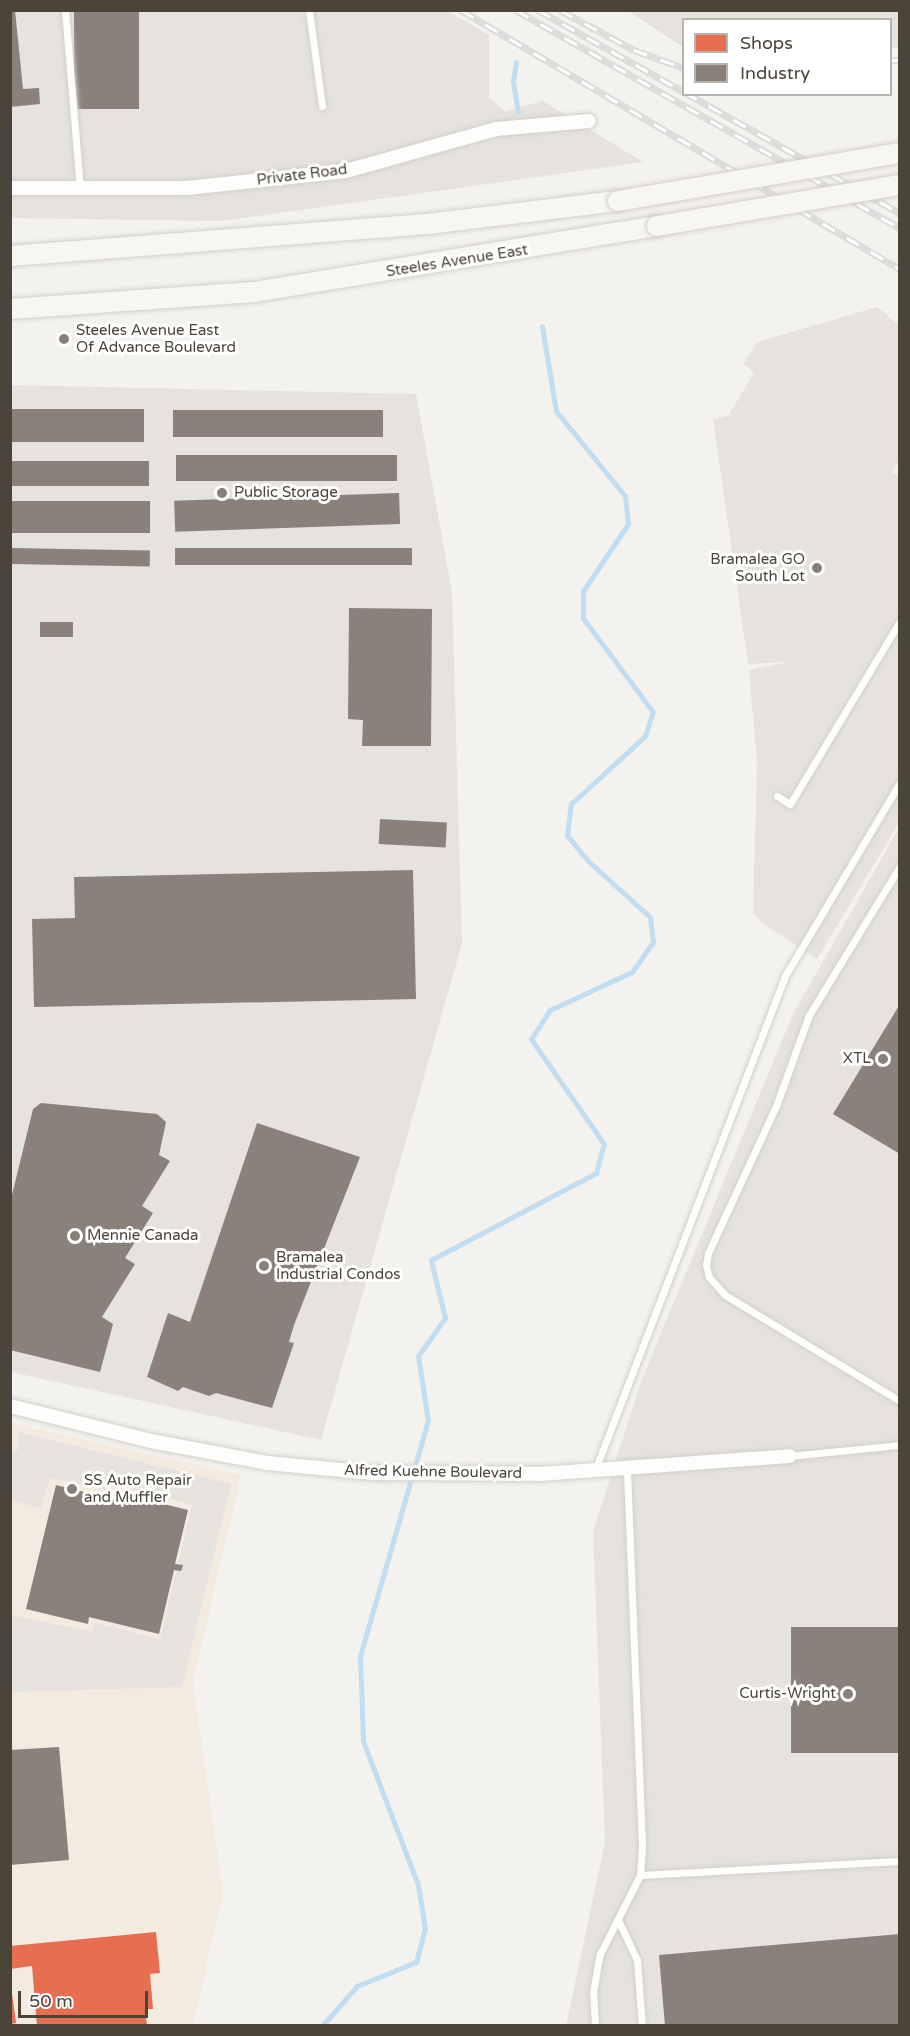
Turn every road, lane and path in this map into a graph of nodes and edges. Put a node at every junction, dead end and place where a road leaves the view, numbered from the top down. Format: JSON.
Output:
{"nodes":[{"id":1,"x":65,"y":10,"type":"edge"},
{"id":2,"x":309,"y":10,"type":"edge"},
{"id":3,"x":322,"y":106,"type":"dead end"},
{"id":4,"x":589,"y":121,"type":"dead end"},
{"id":5,"x":900,"y":153,"type":"edge"},
{"id":6,"x":900,"y":185,"type":"edge"},
{"id":7,"x":10,"y":188,"type":"edge"},
{"id":8,"x":80,"y":188,"type":"junction"},
{"id":9,"x":10,"y":256,"type":"edge"},
{"id":10,"x":10,"y":309,"type":"edge"},
{"id":11,"x":900,"y":621,"type":"edge"},
{"id":12,"x":900,"y":782,"type":"edge"},
{"id":13,"x":777,"y":796,"type":"dead end"},
{"id":14,"x":900,"y":866,"type":"edge"},
{"id":15,"x":900,"y":1401,"type":"edge"},
{"id":16,"x":10,"y":1406,"type":"edge"},
{"id":17,"x":900,"y":1445,"type":"edge"},
{"id":18,"x":789,"y":1456,"type":"joint"},
{"id":19,"x":627,"y":1468,"type":"junction"},
{"id":20,"x":595,"y":1470,"type":"junction"},
{"id":21,"x":900,"y":1860,"type":"edge"},
{"id":22,"x":640,"y":1875,"type":"junction"},
{"id":23,"x":618,"y":1920,"type":"junction"},
{"id":24,"x":595,"y":2025,"type":"edge"},
{"id":25,"x":642,"y":2025,"type":"edge"}],
"edges":[{"from":1,"to":8,"type":"lane"},
{"from":2,"to":3,"type":"lane"},
{"from":4,"to":8,"type":"street","name":"Private Road"},
{"from":5,"to":9,"type":"main road","bridge":true},
{"from":6,"to":10,"type":"main road","name":"Steeles Avenue East","bridge":true},
{"from":7,"to":8,"type":"street","name":"Private Road"},
{"from":11,"to":13,"type":"lane"},
{"from":12,"to":20,"type":"lane"},
{"from":14,"to":15,"type":"lane"},
{"from":16,"to":20,"type":"street","name":"Alfred Kuehne Boulevard"},
{"from":17,"to":18,"type":"lane"},
{"from":18,"to":19,"type":"street","name":"Alfred Kuehne Boulevard"},
{"from":19,"to":20,"type":"street","name":"Alfred Kuehne Boulevard"},
{"from":19,"to":22,"type":"lane"},
{"from":21,"to":22,"type":"lane"},
{"from":22,"to":23,"type":"lane"},
{"from":23,"to":24,"type":"lane"},
{"from":23,"to":25,"type":"lane"}]}
